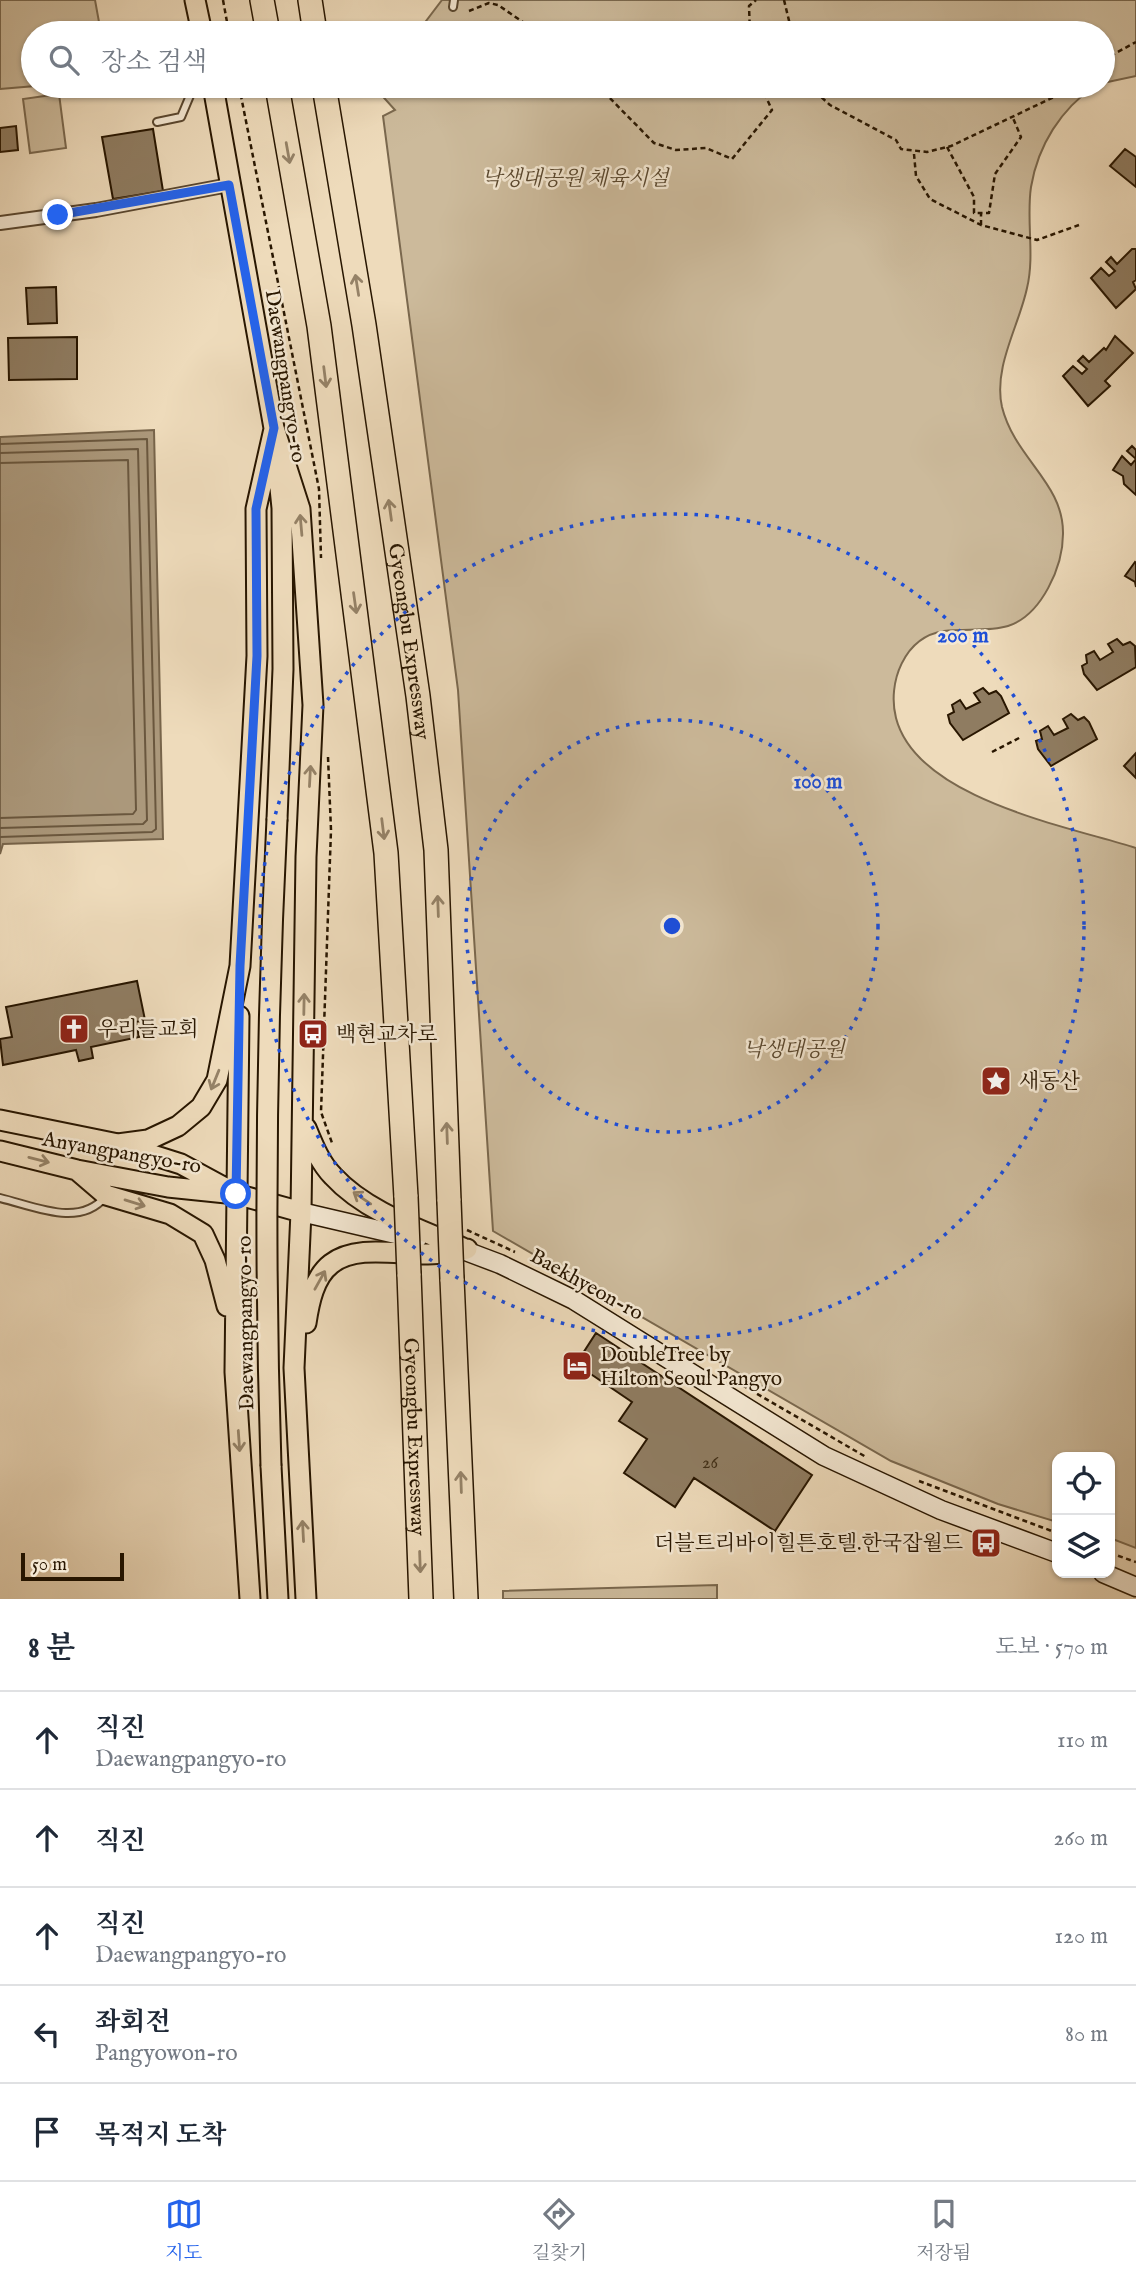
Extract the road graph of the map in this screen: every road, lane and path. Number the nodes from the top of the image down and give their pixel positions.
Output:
1 (195, 0) edge
2 (223, 0) edge
3 (262, 0) edge
4 (310, 0) edge
5 (756, 0) edge
6 (784, 0) edge
7 (469, 11) dead end
8 (199, 21) edge
9 (227, 21) edge
10 (266, 21) edge
11 (313, 21) edge
12 (521, 21) edge
13 (750, 21) edge
14 (789, 21) edge
15 (1136, 42) edge
16 (1115, 53) edge
17 (189, 98) edge
18 (214, 98) edge
19 (241, 98) edge
20 (279, 98) edge
21 (326, 98) edge
22 (610, 98) edge
23 (766, 98) edge
24 (822, 98) edge
25 (1053, 98) edge
26 (1013, 118) junction
27 (157, 122) dead end
28 (947, 147) junction
29 (914, 152) junction
30 (229, 185) junction
31 (981, 213) junction
32 (0, 223) edge
33 (981, 225) junction
34 (1079, 225) dead end
35 (274, 428) junction
36 (322, 571) dead end
37 (1021, 737) dead end
38 (328, 748) dead end
39 (992, 752) dead end
40 (240, 966) junction
41 (0, 1120) edge
42 (303, 1121) junction
43 (118, 1144) junction
44 (334, 1150) dead end
45 (0, 1151) edge
46 (77, 1170) junction
47 (236, 1194) junction
48 (106, 1195) junction
49 (0, 1198) edge
50 (302, 1212) junction
51 (466, 1239) junction
52 (515, 1253) dead end
53 (294, 1368) junction
54 (235, 1372) junction
55 (732, 1379) dead end
56 (877, 1463) dead end
57 (915, 1480) dead end
58 (1052, 1531) edge
59 (1052, 1551) edge
60 (1115, 1555) edge
61 (1136, 1562) edge
62 (1115, 1578) edge
63 (1136, 1587) edge
64 (250, 1599) edge
65 (278, 1599) edge
66 (306, 1599) edge
67 (421, 1599) edge
68 (466, 1599) edge

1 - 8 main road
2 - 9 path
3 - 10 highway
4 - 11 highway
5 - 13 path
6 - 14 path
7 - 12 path
15 - 16 path
17 - 27 lane
18 - 30 main road, Daewangpangyo-ro
19 - 36 path
20 -> 67 highway, Gyeongbu Expressway, bridge
68 -> 21 highway, Gyeongbu Expressway, bridge
22 - 23 path
24 - 29 path
25 - 26 path
26 - 28 path
26 - 31 path
28 - 29 path
28 - 31 path
29 - 33 path
30 - 32 street
30 - 35 main road, Daewangpangyo-ro
31 - 33 path
33 - 34 path
35 - 40 main road
42 -> 35 main road
35 - 65 main road, Daewangpangyo-ro, bridge
37 - 39 path
38 - 44 path
40 -> 43 main road
40 - 47 main road, Daewangpangyo-ro
41 - 43 main road, Anyangpangyo-ro
42 - 50 main road
51 -> 42 main road
43 - 47 main road, Anyangpangyo-ro
45 -> 46 main road, Anyangpangyo-ro
46 - 47 main road, Anyangpangyo-ro
46 - 48 main road
47 - 50 main road, Anyangpangyo-ro
47 - 54 main road, Daewangpangyo-ro
48 - 49 lane
48 -> 54 main road
50 - 51 main road, Baekhyeon-ro
50 - 53 main road
51 - 52 path
53 -> 51 main road
51 - 59 main road, Baekhyeon-ro
66 -> 53 main road
54 -> 64 main road, Daewangpangyo-ro
55 - 56 path
57 - 58 path
60 - 61 path
62 - 63 main road

